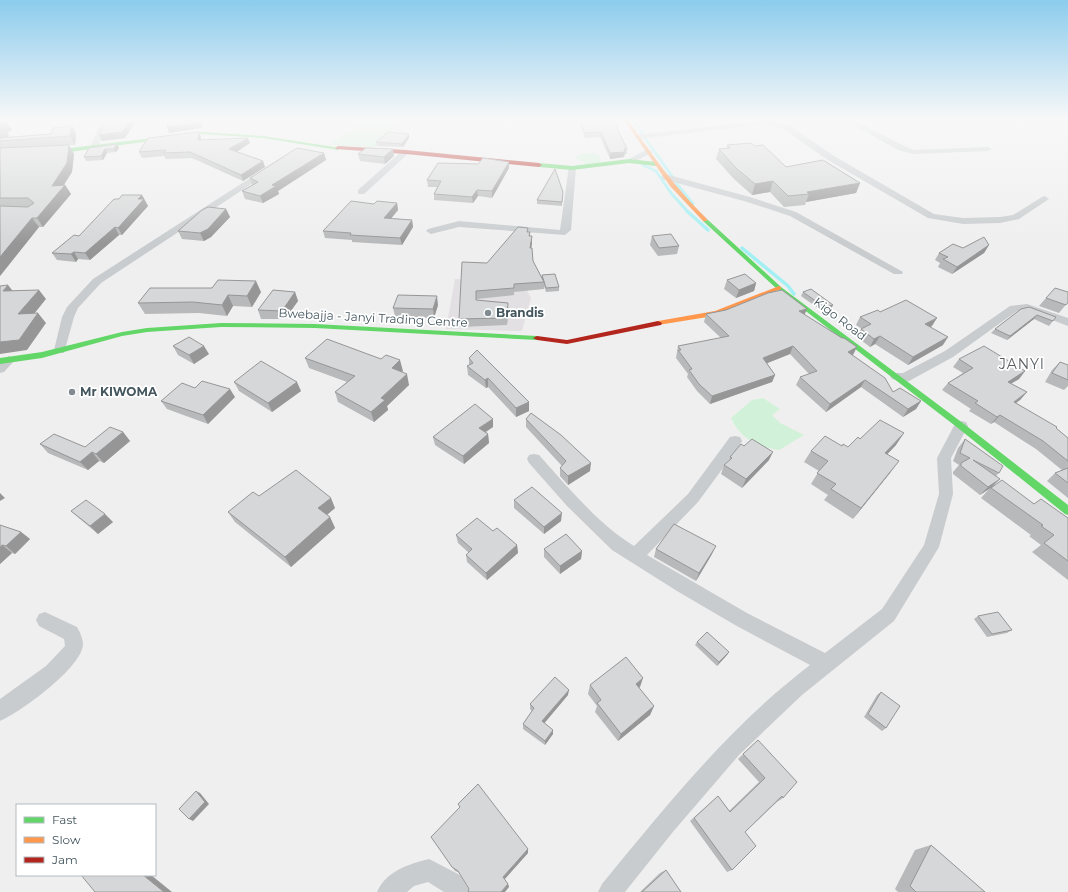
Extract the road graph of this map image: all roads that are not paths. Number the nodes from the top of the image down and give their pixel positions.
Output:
1 (395, 162) edge
2 (506, 162) edge
3 (624, 162) edge
4 (635, 162) edge
5 (837, 162) edge
6 (656, 164) joint
7 (275, 165) edge
8 (572, 168) junction
9 (665, 177) junction
10 (361, 192) dead end
11 (1045, 199) dead end
12 (431, 231) dead end
13 (898, 272) dead end
14 (779, 288) junction
15 (1068, 322) edge
16 (60, 350) junction
17 (3, 363) edge
18 (896, 376) junction
19 (961, 426) junction
20 (735, 441) dead end
21 (534, 459) dead end
22 (1068, 511) edge
23 (635, 556) junction
24 (45, 620) dead end
25 (826, 663) junction
26 (0, 711) edge
27 (388, 892) edge
28 (458, 892) edge
29 (610, 892) edge

1 - 10 street
2 - 8 street
3 - 8 street
4 - 6 street
5 - 11 street
6 - 9 street, Kigo Road
7 - 16 street
8 - 12 street
9 - 13 street
9 - 14 street, Kigo Road
14 - 16 street, Bwebajja - Janyi Trading Centre
14 - 18 street, Kigo Road
15 - 18 street
16 - 17 street, Bwebajja - Janyi Trading Centre
18 - 19 street, Kigo Road
19 - 22 street, Kigo Road
19 - 25 street
20 - 23 street
21 - 23 street
23 - 25 street
24 - 26 street
25 - 29 street
27 - 28 street

